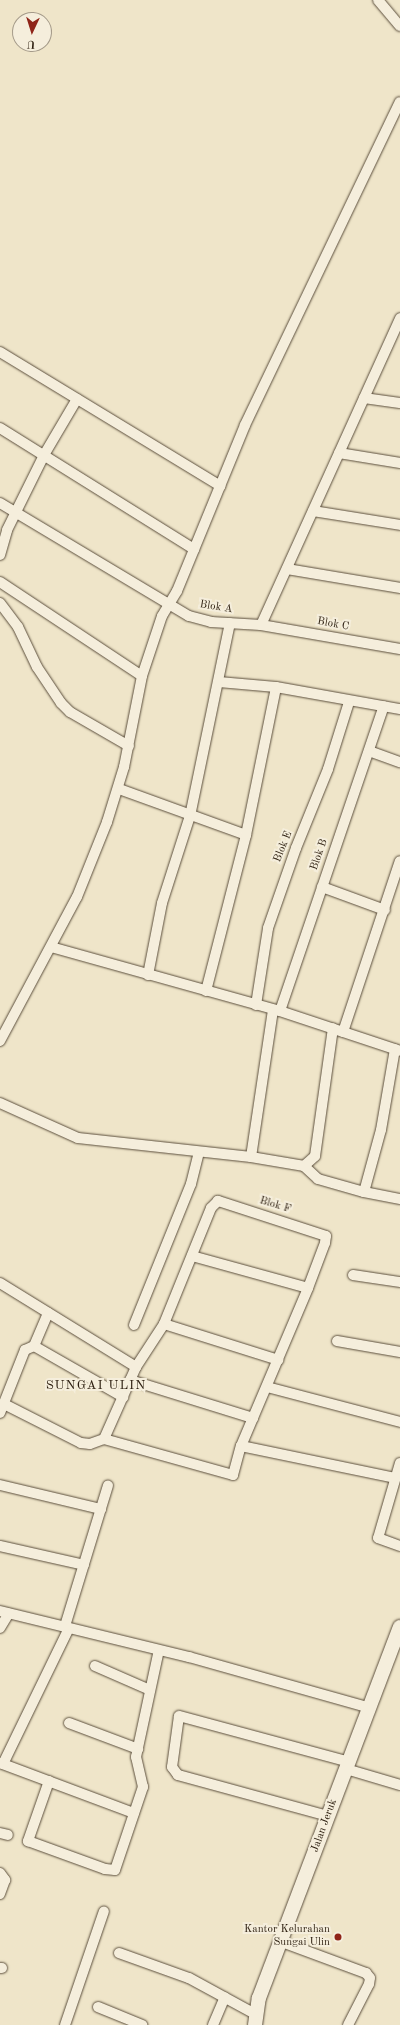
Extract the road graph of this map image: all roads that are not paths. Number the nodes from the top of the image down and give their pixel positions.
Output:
1 (378, 0) edge
2 (400, 26) edge
3 (400, 102) edge
4 (400, 318) edge
5 (395, 340) edge
6 (0, 352) edge
7 (364, 398) junction
8 (77, 399) junction
9 (400, 403) edge
10 (0, 428) edge
11 (339, 453) junction
12 (44, 455) junction
13 (400, 463) edge
14 (220, 486) junction
15 (0, 503) edge
16 (313, 511) junction
17 (16, 514) junction
18 (400, 525) edge
19 (194, 549) junction
20 (0, 555) edge
21 (287, 569) junction
22 (0, 582) edge
23 (400, 588) edge
24 (0, 603) edge
25 (169, 606) junction
26 (230, 623) junction
27 (261, 625) junction
28 (400, 649) edge
29 (142, 676) junction
30 (219, 682) junction
31 (276, 687) junction
32 (350, 702) junction
33 (384, 706) junction
34 (400, 709) edge
35 (128, 746) junction
36 (369, 751) junction
37 (400, 762) edge
38 (119, 789) junction
39 (190, 816) junction
40 (246, 835) junction
41 (400, 861) edge
42 (322, 886) junction
43 (385, 910) junction
44 (51, 947) junction
45 (148, 975) junction
46 (206, 991) junction
47 (256, 1005) junction
48 (277, 1010) junction
49 (338, 1030) junction
50 (0, 1041) edge
51 (398, 1050) edge
52 (0, 1103) edge
53 (199, 1152) junction
54 (251, 1157) junction
55 (304, 1166) junction
56 (364, 1192) junction
57 (400, 1199) edge
58 (192, 1256) junction
59 (353, 1275) dead end
60 (400, 1282) edge
61 (0, 1283) edge
62 (308, 1288) junction
63 (48, 1313) junction
64 (134, 1324) dead end
65 (164, 1324) junction
66 (337, 1341) dead end
67 (34, 1346) junction
68 (400, 1352) edge
69 (278, 1360) junction
70 (136, 1367) junction
71 (130, 1380) junction
72 (267, 1387) junction
73 (123, 1397) junction
74 (2, 1409) edge
75 (253, 1418) junction
76 (400, 1422) edge
77 (104, 1440) junction
78 (241, 1446) junction
79 (400, 1463) edge
80 (395, 1478) junction
81 (0, 1485) edge
82 (108, 1485) dead end
83 (100, 1508) junction
84 (0, 1546) edge
85 (400, 1546) edge
86 (84, 1565) junction
87 (4, 1612) edge
88 (67, 1627) junction
89 (0, 1628) edge
90 (400, 1630) edge
91 (159, 1650) junction
92 (95, 1666) dead end
93 (150, 1690) junction
94 (370, 1708) junction
95 (69, 1723) dead end
96 (138, 1749) junction
97 (2, 1764) edge
98 (348, 1766) junction
99 (49, 1781) junction
100 (400, 1785) edge
101 (134, 1812) junction
102 (328, 1816) junction
103 (0, 1873) edge
104 (0, 1894) edge
105 (104, 1911) dead end
106 (282, 1942) junction
107 (119, 1953) dead end
108 (225, 1997) junction
109 (98, 2007) dead end
110 (255, 2019) edge
111 (65, 2025) edge
112 (142, 2025) edge
113 (213, 2025) edge
114 (348, 2025) edge

1 - 2 street
3 - 14 street
4 - 5 street
5 - 7 street
6 - 8 street
7 - 9 street
7 - 11 street
8 - 12 street
8 - 14 street
10 - 12 street
11 - 13 street
11 - 16 street
12 - 17 street
12 - 19 street
14 - 19 street
15 - 17 street, Blok A
16 - 18 street
16 - 21 street
17 - 20 street
17 - 25 street, Blok A
19 - 25 street
21 - 23 street
21 - 27 street
22 - 29 street
24 - 35 street
25 - 26 street, Blok A
25 - 29 street
26 - 27 street, Blok A
26 - 30 street
27 - 28 street, Blok C
29 - 35 street
30 - 31 street
30 - 39 street
31 - 32 street
31 - 40 street
32 - 33 street
32 - 47 street, Blok E
33 - 34 street
33 - 36 street, Blok B
35 - 38 street
36 - 37 street
36 - 42 street, Blok B
38 - 39 street
38 - 44 street
39 - 40 street
39 - 45 street
40 - 46 street
41 - 43 street
42 - 43 street
42 - 48 street, Blok B
43 - 49 street
44 - 45 street
44 - 50 street
45 - 46 street
46 - 47 street
47 - 48 street
48 - 49 street
48 - 54 street, Blok B
49 - 51 street
49 - 55 street
51 - 56 street
52 - 53 street
53 - 54 street
53 - 64 street
54 - 55 street
55 - 56 street
56 - 57 street
58 - 62 street
58 - 62 street, Blok F
58 - 65 street
59 - 60 street
61 - 63 street
62 - 69 street
63 - 67 street
63 - 70 street
65 - 69 street
65 - 70 street
66 - 68 street
67 - 73 street
67 - 74 street
69 - 72 street
70 - 71 street
71 - 73 street
71 - 75 street
72 - 75 street
72 - 76 street
73 - 77 street
74 - 77 street
75 - 78 street
77 - 78 street
78 - 80 street
79 - 80 street
80 - 85 street
81 - 83 street
82 - 83 street
83 - 86 street
84 - 86 street
86 - 88 street
87 - 88 street
87 - 89 street
88 - 91 street
88 - 97 street
90 - 94 street, Jalan Jeruk
91 - 93 street
91 - 94 street
92 - 93 street
93 - 96 street
94 - 98 street, Jalan Jeruk
95 - 96 street
96 - 101 street
97 - 99 street
98 - 100 street
98 - 102 street, Jalan Jeruk
98 - 102 street
99 - 101 street
99 - 101 street
102 - 106 street, Jalan Jeruk
103 - 104 street
105 - 111 street
106 - 110 street, Jalan Jeruk
106 - 114 street
107 - 108 street
108 - 110 street
108 - 113 street
109 - 112 street

